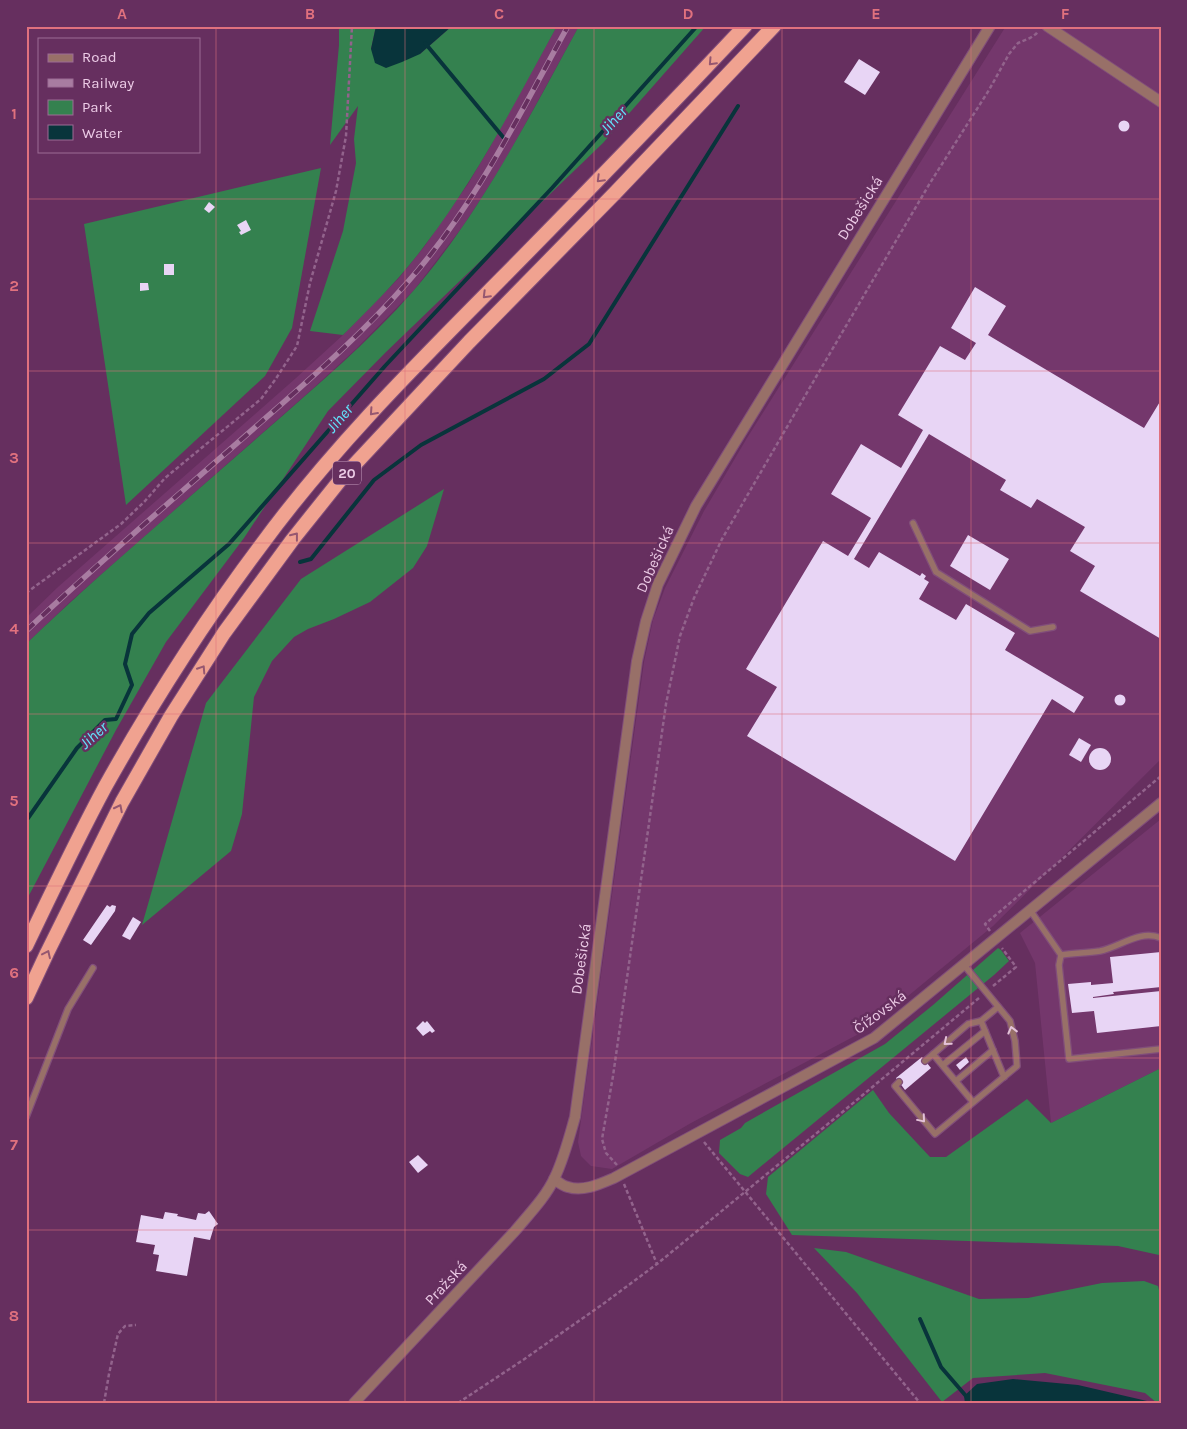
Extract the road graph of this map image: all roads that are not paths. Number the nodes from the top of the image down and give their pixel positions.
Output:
1 (745, 26) edge
2 (774, 26) edge
3 (990, 26) edge
4 (1047, 26) edge
5 (1161, 102) edge
6 (912, 523) dead end
7 (1052, 627) dead end
8 (1161, 802) edge
9 (1030, 910) junction
10 (1161, 938) edge
11 (26, 946) edge
12 (1061, 955) junction
13 (964, 965) junction
14 (93, 968) dead end
15 (26, 998) edge
16 (998, 1007) junction
17 (981, 1021) junction
18 (985, 1031) junction
19 (1161, 1049) edge
20 (993, 1050) junction
21 (933, 1054) junction
22 (925, 1061) dead end
23 (943, 1066) junction
24 (1004, 1077) junction
25 (956, 1081) junction
26 (900, 1082) dead end
27 (973, 1102) junction
28 (26, 1117) edge
29 (554, 1179) junction
30 (354, 1403) edge

1 -> 11 highway, 20
15 -> 2 highway, 20
3 - 29 street, Dobešická
4 - 5 street
6 - 7 lane
8 - 9 street, Čížovská
9 - 12 lane
9 - 13 street, Čížovská
10 - 12 lane
12 - 19 lane
13 - 16 lane
13 - 29 street, Čížovská
14 - 28 lane
16 - 17 lane
24 -> 16 lane
17 - 18 lane
17 -> 21 lane
18 - 20 lane
18 - 23 lane
20 - 24 lane
20 - 25 lane
21 - 22 lane
21 - 23 lane
23 - 25 lane
24 - 27 lane
25 - 27 lane
26 -> 27 lane
29 - 30 street, Pražská

